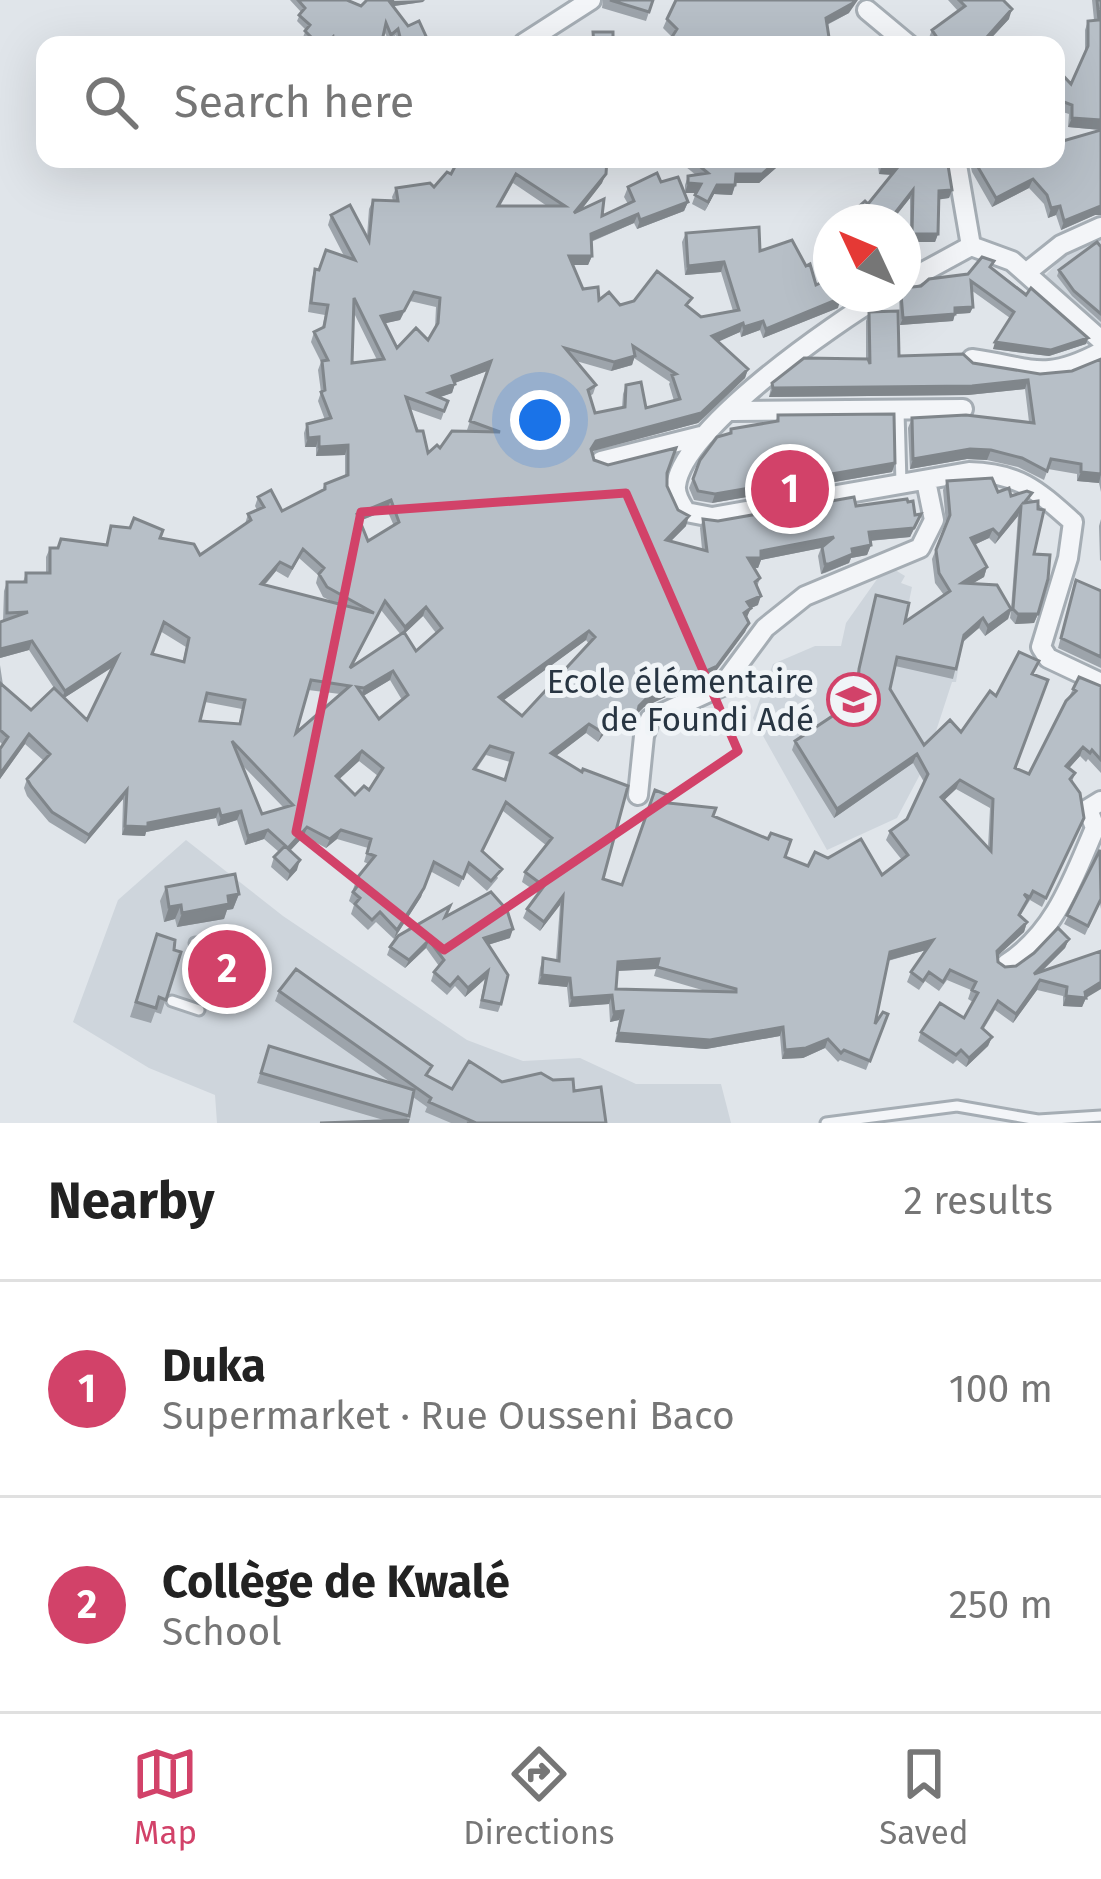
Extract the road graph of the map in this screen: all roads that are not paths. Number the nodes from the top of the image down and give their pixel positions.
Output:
1 (591, 0) edge
2 (867, 5) edge
3 (535, 36) edge
4 (900, 36) edge
5 (957, 168) edge
6 (1101, 227) edge
7 (970, 246) junction
8 (1027, 272) junction
9 (921, 273) edge
10 (856, 312) edge
11 (1101, 340) edge
12 (1101, 352) edge
13 (972, 359) edge
14 (963, 409) dead end
15 (732, 411) junction
16 (899, 411) junction
17 (705, 435) junction
18 (601, 461) edge
19 (926, 481) junction
20 (901, 485) junction
21 (1101, 683) edge
22 (638, 795) dead end
23 (1101, 801) edge
24 (195, 944) dead end
25 (221, 946) dead end
26 (1006, 964) edge
27 (172, 1001) edge
28 (199, 1010) dead end
29 (1101, 1117) edge
30 (826, 1123) edge

1 - 3 street
2 - 4 street
5 - 7 street
6 - 8 street
7 - 8 street
7 - 9 street
8 - 11 street
10 - 15 street
12 - 13 street
14 - 16 street
15 - 16 street
15 - 17 street
16 - 20 lane
17 - 18 street
17 - 20 street
19 - 20 street
19 - 21 street
19 - 22 street
23 - 26 street
24 - 25 lane
27 - 28 lane
29 - 30 lane

